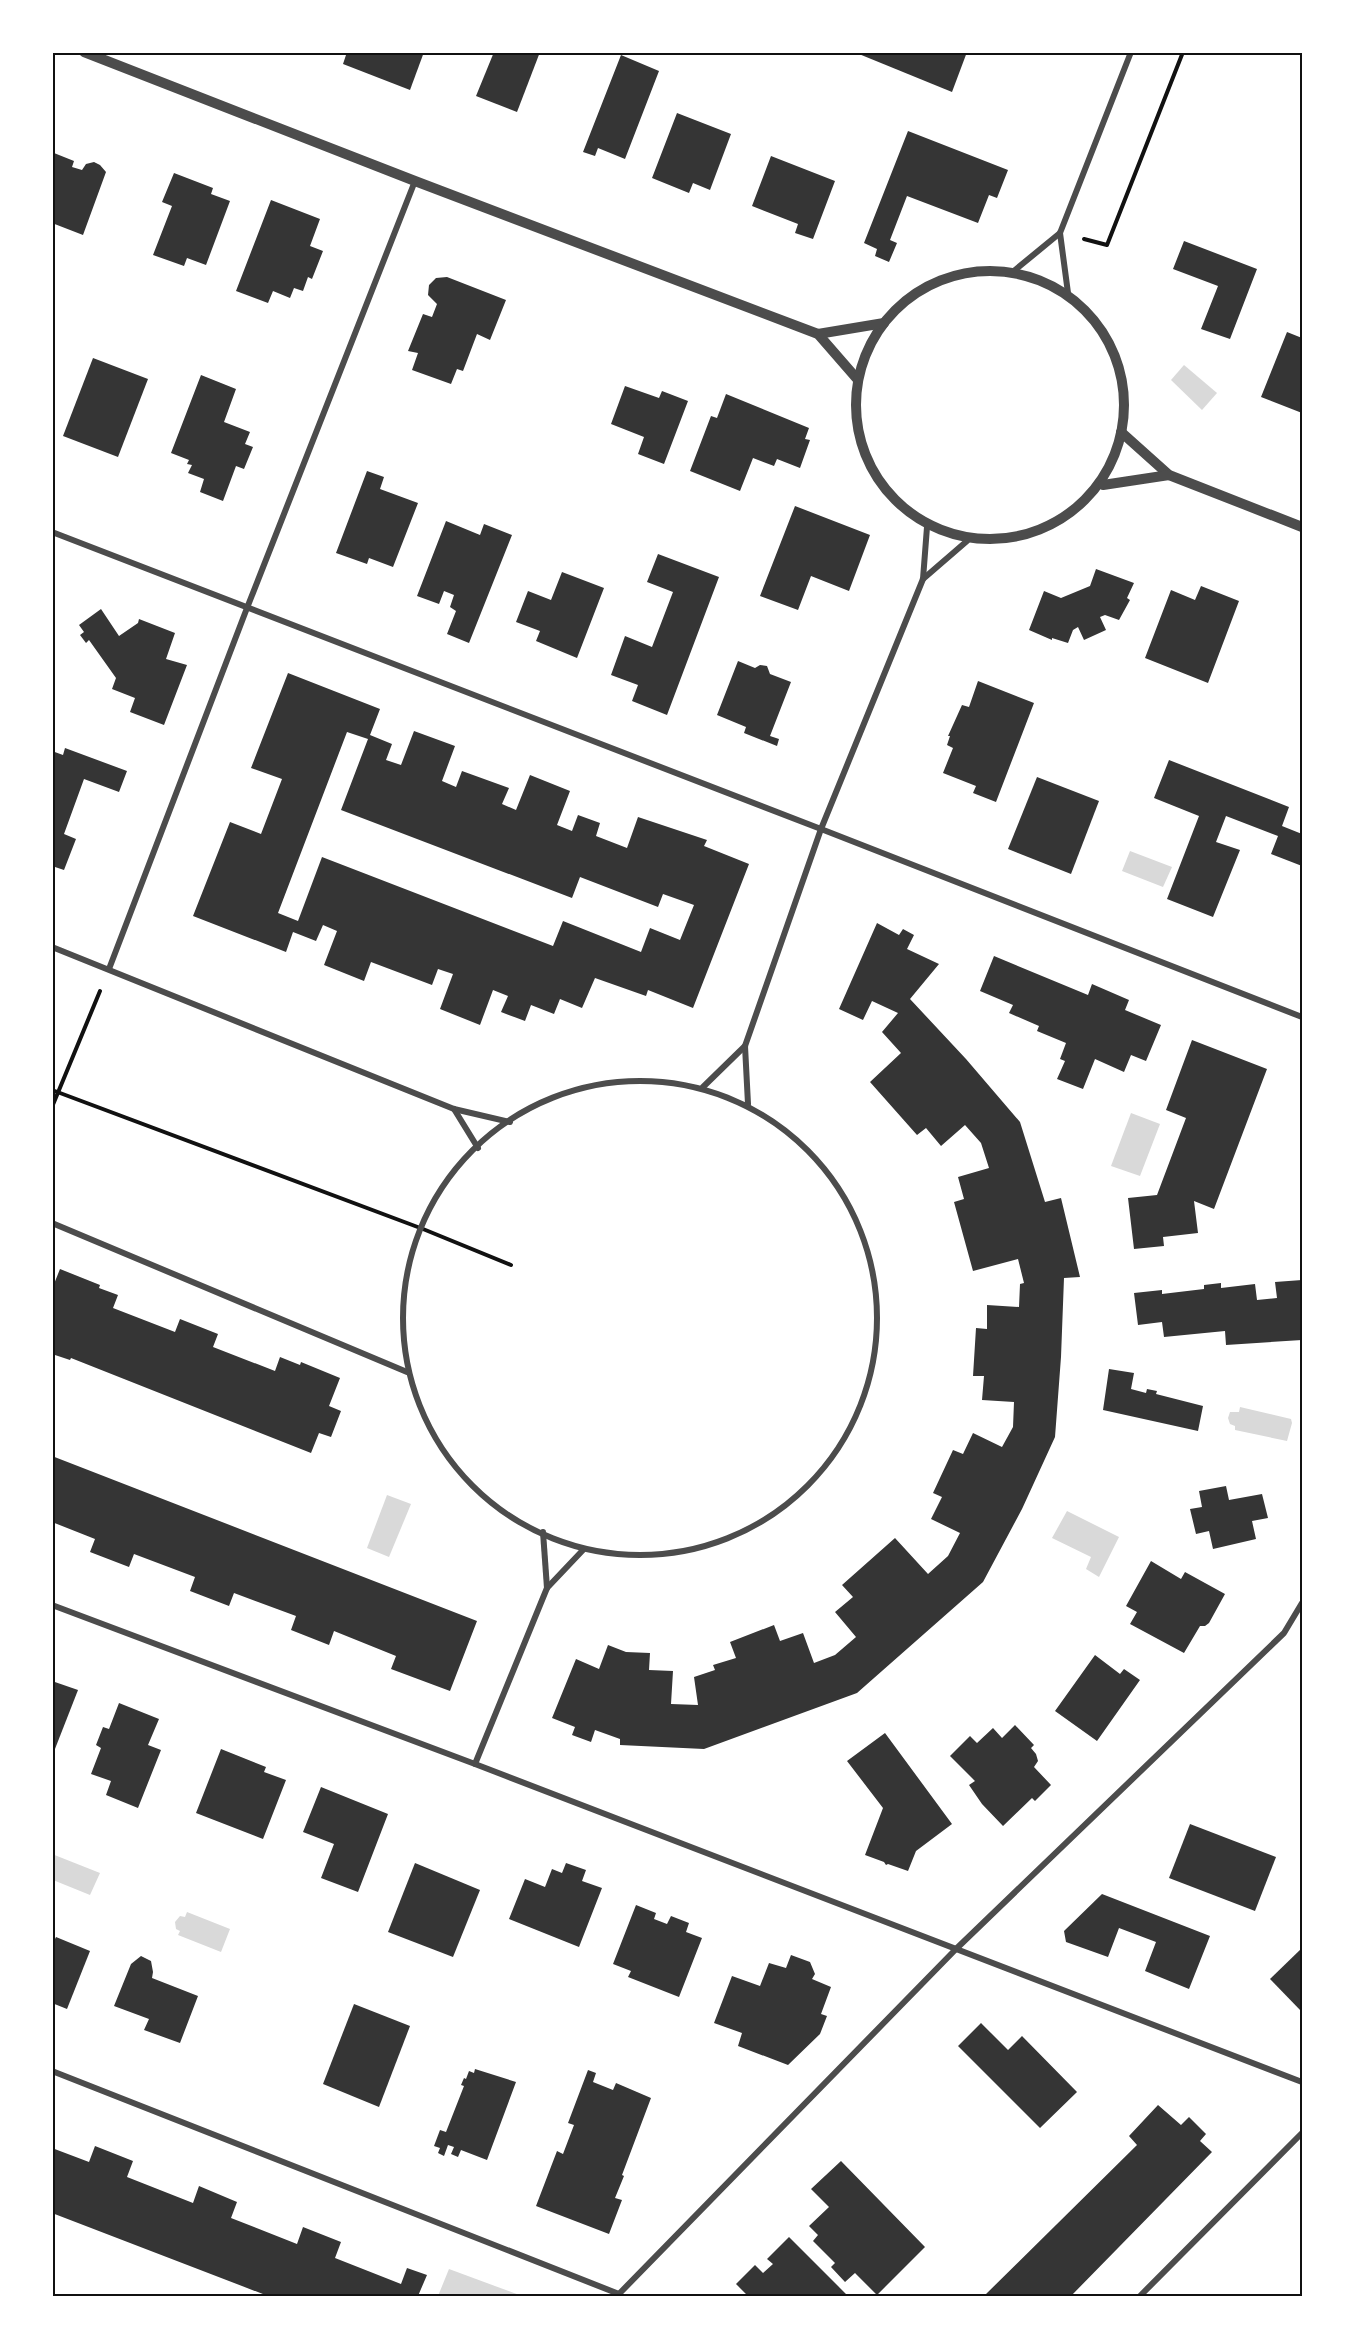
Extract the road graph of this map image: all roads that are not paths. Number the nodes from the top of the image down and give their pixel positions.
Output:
1 (84, 52) edge
2 (1131, 52) edge
3 (415, 181) junction
4 (1060, 232) junction
5 (1015, 270) junction
6 (1068, 293) junction
7 (884, 323) junction
8 (818, 334) junction
9 (858, 380) junction
10 (1121, 432) junction
11 (1169, 475) junction
12 (1103, 485) junction
13 (927, 526) junction
14 (1302, 527) edge
15 (52, 532) edge
16 (967, 541) junction
17 (923, 579) junction
18 (248, 608) junction
19 (821, 829) junction
20 (52, 947) edge
21 (109, 969) junction
22 (1302, 1017) edge
23 (744, 1046) junction
24 (703, 1087) junction
25 (748, 1104) junction
26 (454, 1109) junction
27 (510, 1122) junction
28 (478, 1148) junction
29 (52, 1223) edge
30 (406, 1372) junction
31 (543, 1532) junction
32 (583, 1550) junction
33 (547, 1588) junction
34 (1302, 1603) edge
35 (52, 1605) edge
36 (475, 1764) junction
37 (956, 1949) junction
38 (52, 2071) edge
39 (1302, 2082) edge
40 (1302, 2133) edge
41 (618, 2295) edge
42 (1140, 2296) edge

1 - 3 street
2 - 4 street
3 - 8 street
3 - 18 street
4 - 5 street
4 - 6 street
5 - 6 street
5 - 7 street
6 - 10 street
7 - 8 street
7 - 9 street
8 - 9 street
9 - 13 street
10 - 11 street
10 - 12 street
11 - 12 street
11 - 14 street
12 - 16 street
13 - 16 street
13 - 17 street
15 - 18 street
16 - 17 street
17 - 19 street
18 - 19 street
18 - 21 street
19 - 22 street
19 - 23 street
20 - 21 street
21 - 26 street
23 - 24 street
23 - 25 street
24 - 25 street
24 - 27 street
25 - 32 street
26 - 27 street
26 - 28 street
27 - 28 street
28 - 30 street
29 - 30 street
30 - 31 street
31 - 32 street
31 - 33 street
32 - 33 street
33 - 36 street
34 - 37 street
35 - 36 street
36 - 37 street
37 - 39 street
37 - 41 street
38 - 41 street
40 - 42 street

